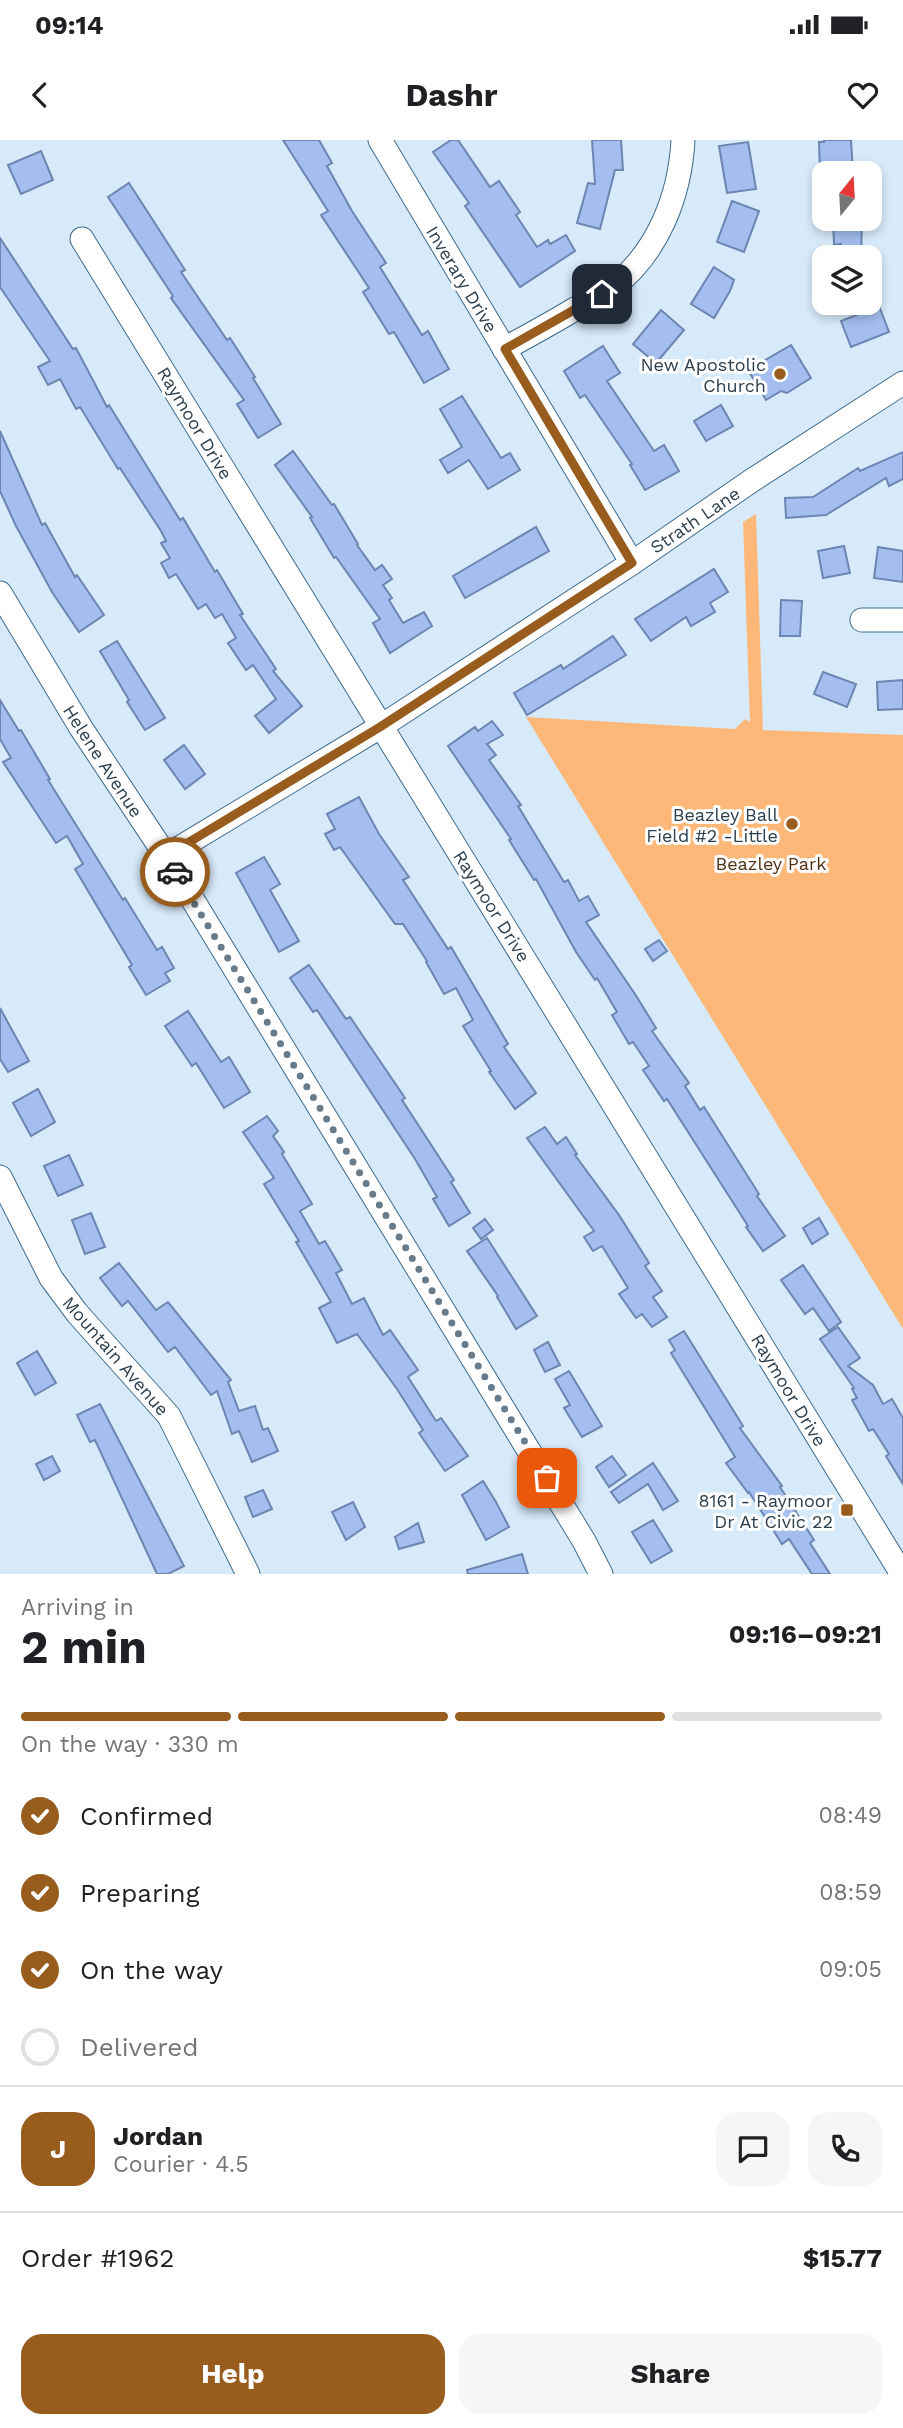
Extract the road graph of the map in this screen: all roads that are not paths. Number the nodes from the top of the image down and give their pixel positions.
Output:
1 (380, 140) edge
2 (683, 140) edge
3 (82, 239) dead end
4 (505, 349) junction
5 (903, 383) edge
6 (632, 563) junction
7 (0, 593) edge
8 (862, 620) dead end
9 (903, 620) edge
10 (380, 727) junction
11 (166, 856) junction
12 (0, 1177) edge
13 (248, 1574) edge
14 (601, 1574) edge
15 (902, 1574) edge

1 - 4 street, Inverary Drive
2 - 4 street
3 - 10 street, Raymoor Drive
4 - 6 street, Inverary Drive
5 - 6 street, Strath Lane
6 - 10 street, Strath Lane
7 - 11 street, Helene Avenue
8 - 9 street
10 - 11 street, Strath Lane
10 - 15 street, Raymoor Drive
11 - 14 street, Helene Avenue
12 - 13 street, Mountain Avenue

